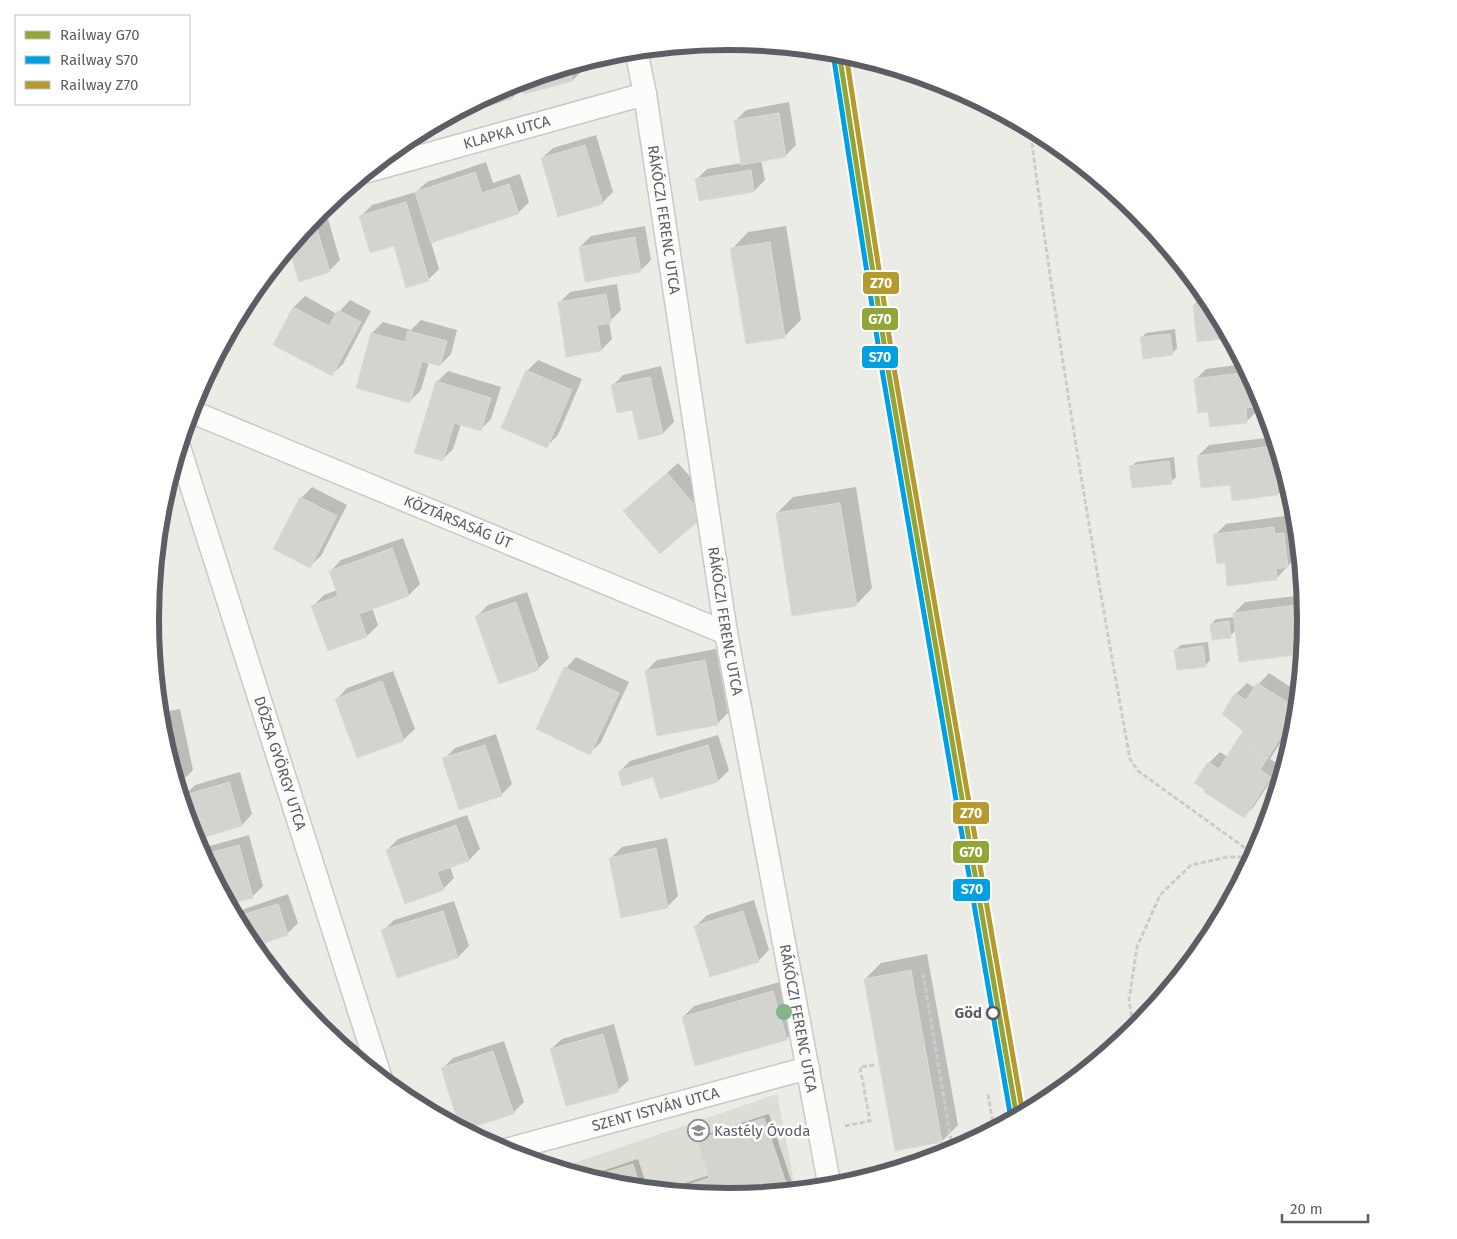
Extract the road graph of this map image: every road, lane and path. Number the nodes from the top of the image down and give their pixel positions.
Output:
1 (638, 58) edge
2 (645, 94) junction
3 (1031, 137) edge
4 (384, 167) edge
5 (197, 414) edge
6 (182, 458) edge
7 (726, 633) junction
8 (1248, 851) edge
9 (1246, 856) edge
10 (922, 972) dead end
11 (1132, 1021) edge
12 (874, 1065) dead end
13 (377, 1067) edge
14 (808, 1068) junction
15 (988, 1094) dead end
16 (993, 1123) edge
17 (820, 1130) junction
18 (952, 1143) edge
19 (515, 1147) edge
20 (829, 1180) edge

1 - 2 street, RÁKÓCZI FERENC UTCA
2 - 4 street, KLAPKA UTCA
2 - 7 street, RÁKÓCZI FERENC UTCA
3 - 8 path
5 - 7 street, KÖZTÁRSASÁG ÚT
6 - 13 street, DÓZSA GYÖRGY UTCA
7 - 14 street, RÁKÓCZI FERENC UTCA
9 - 11 path
10 - 18 path
12 - 17 path
14 - 17 street, RÁKÓCZI FERENC UTCA
14 - 19 street, SZENT ISTVÁN UTCA
15 - 16 path
17 - 20 street, RÁKÓCZI FERENC UTCA

